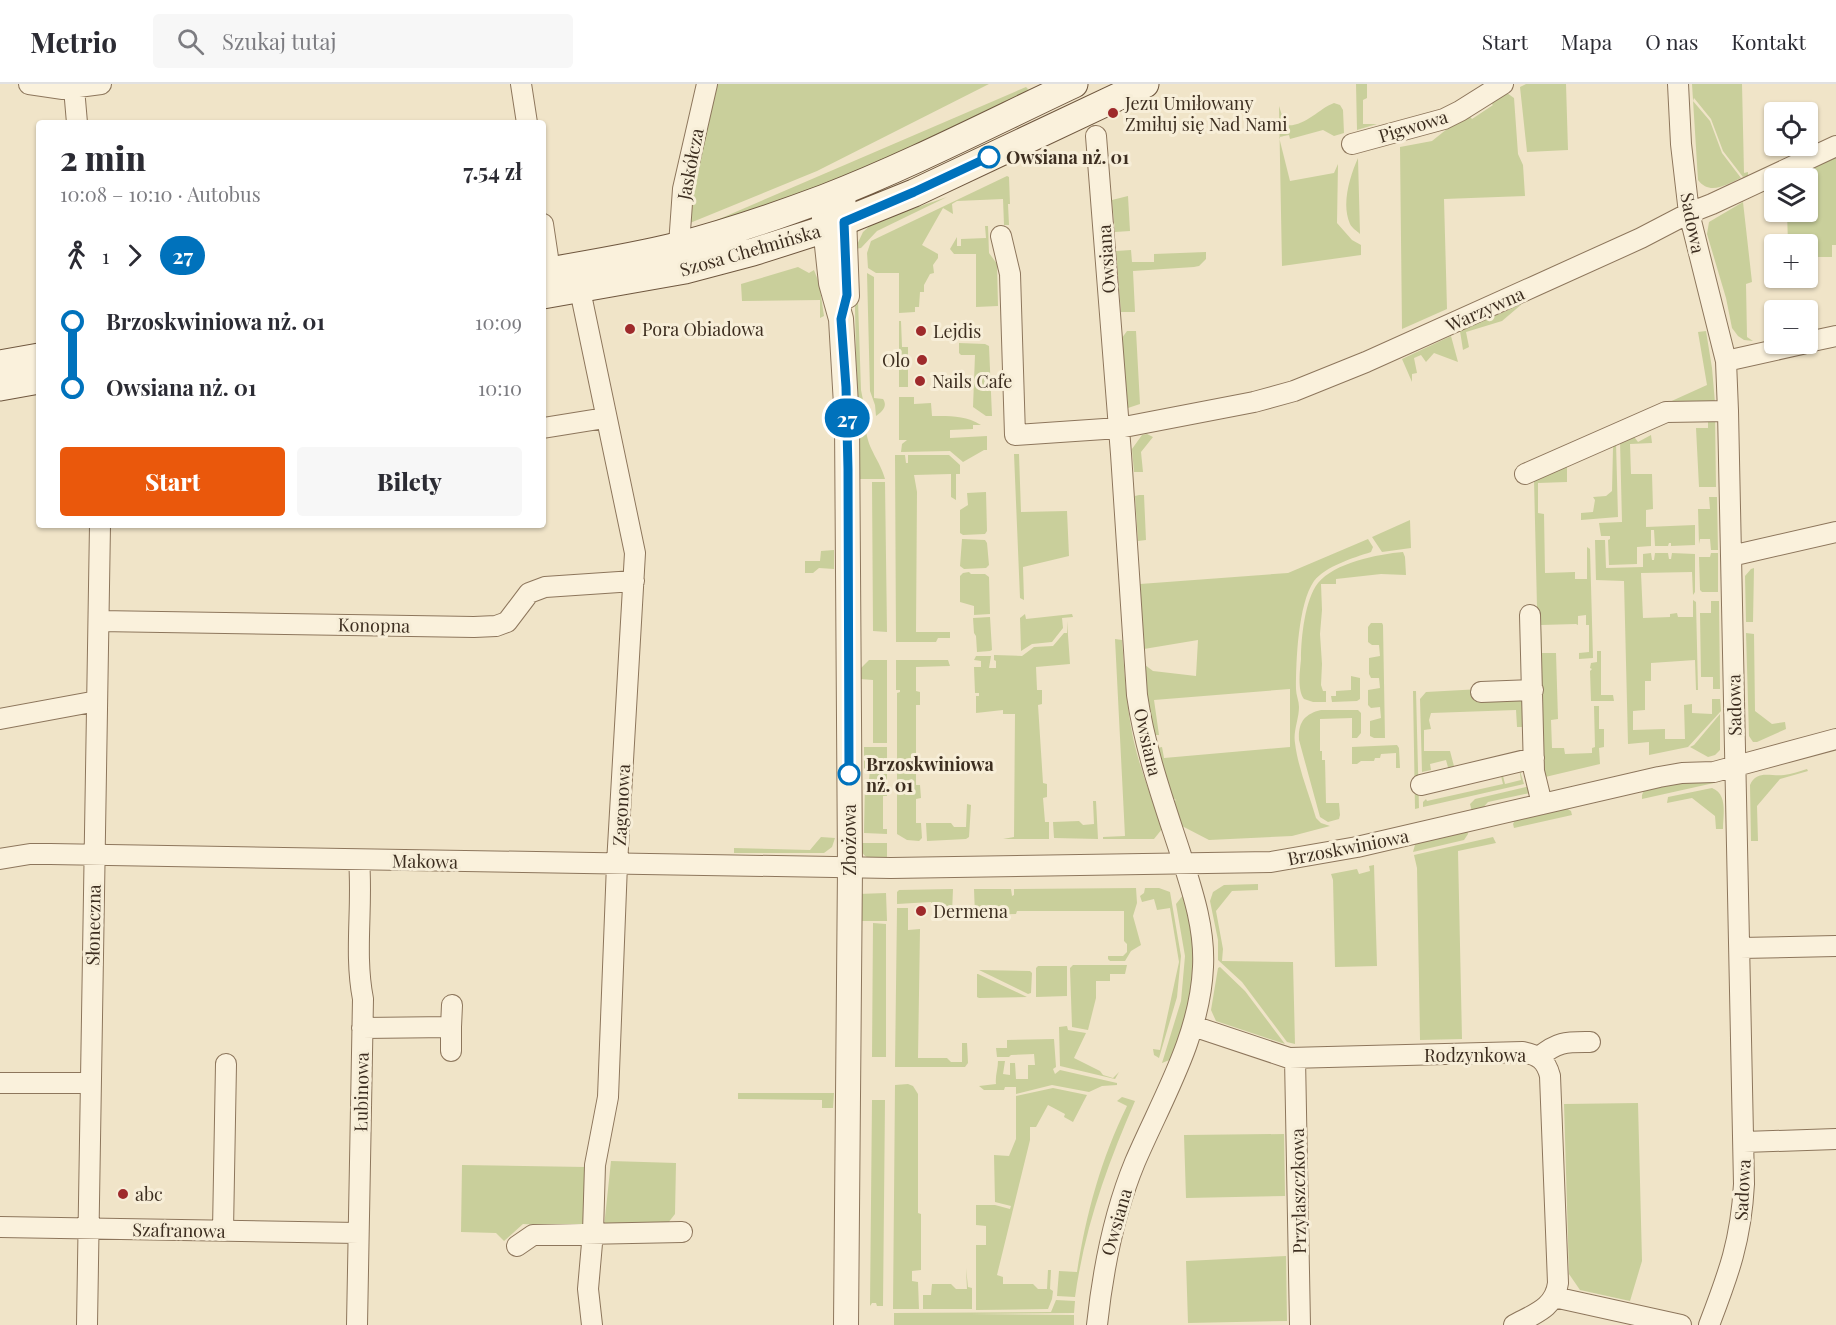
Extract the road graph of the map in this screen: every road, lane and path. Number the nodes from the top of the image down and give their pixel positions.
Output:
1 (29, 84) edge
2 (101, 84) edge
3 (521, 84) edge
4 (707, 84) edge
5 (1074, 84) edge
6 (1145, 84) edge
7 (1503, 84) edge
8 (1678, 84) edge
9 (74, 88) junction
10 (1107, 102) junction
11 (77, 120) edge
12 (527, 120) edge
13 (1064, 122) junction
14 (1096, 136) junction
15 (1352, 144) dead end
16 (1836, 146) edge
17 (832, 195) junction
18 (1689, 213) junction
19 (835, 225) junction
20 (1001, 236) dead end
21 (779, 244) junction
22 (679, 245) junction
23 (546, 280) edge
24 (546, 280) edge
25 (831, 283) junction
26 (580, 290) junction
27 (841, 319) junction
28 (1836, 336) edge
29 (1818, 340) edge
30 (1764, 352) edge
31 (36, 358) edge
32 (1726, 361) junction
33 (0, 364) edge
34 (36, 381) edge
35 (0, 387) edge
36 (1728, 411) junction
37 (605, 418) junction
38 (546, 428) edge
39 (1119, 428) junction
40 (1525, 474) dead end
41 (100, 528) edge
42 (1836, 532) edge
43 (1731, 556) junction
44 (633, 581) junction
45 (1530, 615) dead end
46 (99, 621) junction
47 (1533, 690) junction
48 (1481, 692) dead end
49 (97, 701) junction
50 (0, 719) edge
51 (1836, 739) edge
52 (1534, 758) junction
53 (1736, 767) junction
54 (1421, 785) dead end
55 (1542, 804) junction
56 (94, 855) junction
57 (0, 859) edge
58 (359, 860) junction
59 (617, 864) junction
60 (1184, 864) junction
61 (850, 867) junction
62 (1836, 946) edge
63 (1740, 948) junction
64 (452, 1005) dead end
65 (1193, 1026) junction
66 (451, 1027) junction
67 (362, 1028) junction
68 (1590, 1042) dead end
69 (451, 1051) dead end
70 (1539, 1057) junction
71 (1295, 1058) junction
72 (226, 1064) dead end
73 (0, 1083) edge
74 (90, 1083) junction
75 (1836, 1139) edge
76 (1744, 1142) junction
77 (0, 1227) edge
78 (89, 1229) junction
79 (223, 1230) junction
80 (593, 1232) junction
81 (682, 1232) dead end
82 (358, 1233) junction
83 (517, 1246) dead end
84 (1554, 1297) junction
85 (87, 1325) edge
86 (357, 1325) edge
87 (592, 1325) edge
88 (846, 1325) edge
89 (1097, 1325) edge
90 (1300, 1325) edge
91 (1514, 1325) edge
92 (1681, 1325) edge
93 (1709, 1325) edge

1 - 9 street
2 - 9 street
3 - 12 street
4 - 22 street, Jaskółcza
5 - 17 main road, Szosa Chełmińska
6 - 10 main road, Szosa Chełmińska
7 - 15 street, Pigwowa
8 - 18 street, Sadowa
9 - 11 street
10 - 13 main road, Szosa Chełmińska
10 - 14 street, Owsiana
13 - 14 street
13 - 19 main road, Szosa Chełmińska
14 - 39 street, Owsiana
16 - 18 street, Warzywna
17 - 19 street, Zbożowa
17 - 22 main road, Szosa Chełmińska
18 - 32 street, Sadowa
18 - 39 street, Warzywna
19 - 21 main road, Szosa Chełmińska
19 - 25 street, Zbożowa
19 - 27 street, Zbożowa
20 - 39 street, Warzywna
21 - 25 street, Zbożowa
21 - 26 main road, Szosa Chełmińska
22 - 23 main road, Szosa Chełmińska
24 - 26 main road, Szosa Chełmińska
25 - 27 street, Zbożowa
26 - 37 street, Zagonowa
27 - 61 street, Zbożowa
28 - 29 street
30 - 32 street
31 - 33 main road
32 - 36 street, Sadowa
34 - 35 main road
36 - 40 street
36 - 43 street, Sadowa
37 - 38 street
37 - 44 street, Zagonowa
39 - 60 street, Owsiana
41 - 46 street, Słoneczna
42 - 43 street
43 - 53 street, Sadowa
44 - 46 street, Konopna
44 - 59 street, Zagonowa
45 - 47 street
46 - 49 street, Słoneczna
47 - 48 street
47 - 52 street
49 - 50 street
49 - 56 street, Słoneczna
51 - 53 street, Brzoskwiniowa
52 - 54 street
52 - 55 street
53 - 55 street, Brzoskwiniowa
53 - 63 street, Sadowa
55 - 60 street, Brzoskwiniowa
56 - 57 street, Makowa
56 - 58 street, Makowa
56 - 74 street, Słoneczna
58 - 59 street, Makowa
58 - 67 street, Łubinowa
59 - 61 street, Makowa
59 - 80 street, Zagonowa
60 - 61 street, Brzoskwiniowa
60 - 65 street, Owsiana
61 - 88 street, Zbożowa
62 - 63 street
63 - 76 street, Sadowa
64 - 66 street
65 - 71 street, Rodzynkowa
65 - 89 street, Owsiana
66 - 67 street
66 - 69 street
67 - 82 street, Łubinowa
68 - 70 street
70 - 71 street, Rodzynkowa
70 - 84 street, Rodzynkowa
71 - 90 street, Przylaszczkowa
72 - 79 street
73 - 74 street
74 - 78 street, Słoneczna
75 - 76 street
76 - 93 street, Sadowa
77 - 78 street, Szafranowa
78 - 79 street, Szafranowa
78 - 85 street, Słoneczna
79 - 82 street, Szafranowa
80 - 81 street
80 - 83 street
80 - 87 street, Zagonowa
82 - 86 street, Łubinowa
84 - 91 street
84 - 92 street

